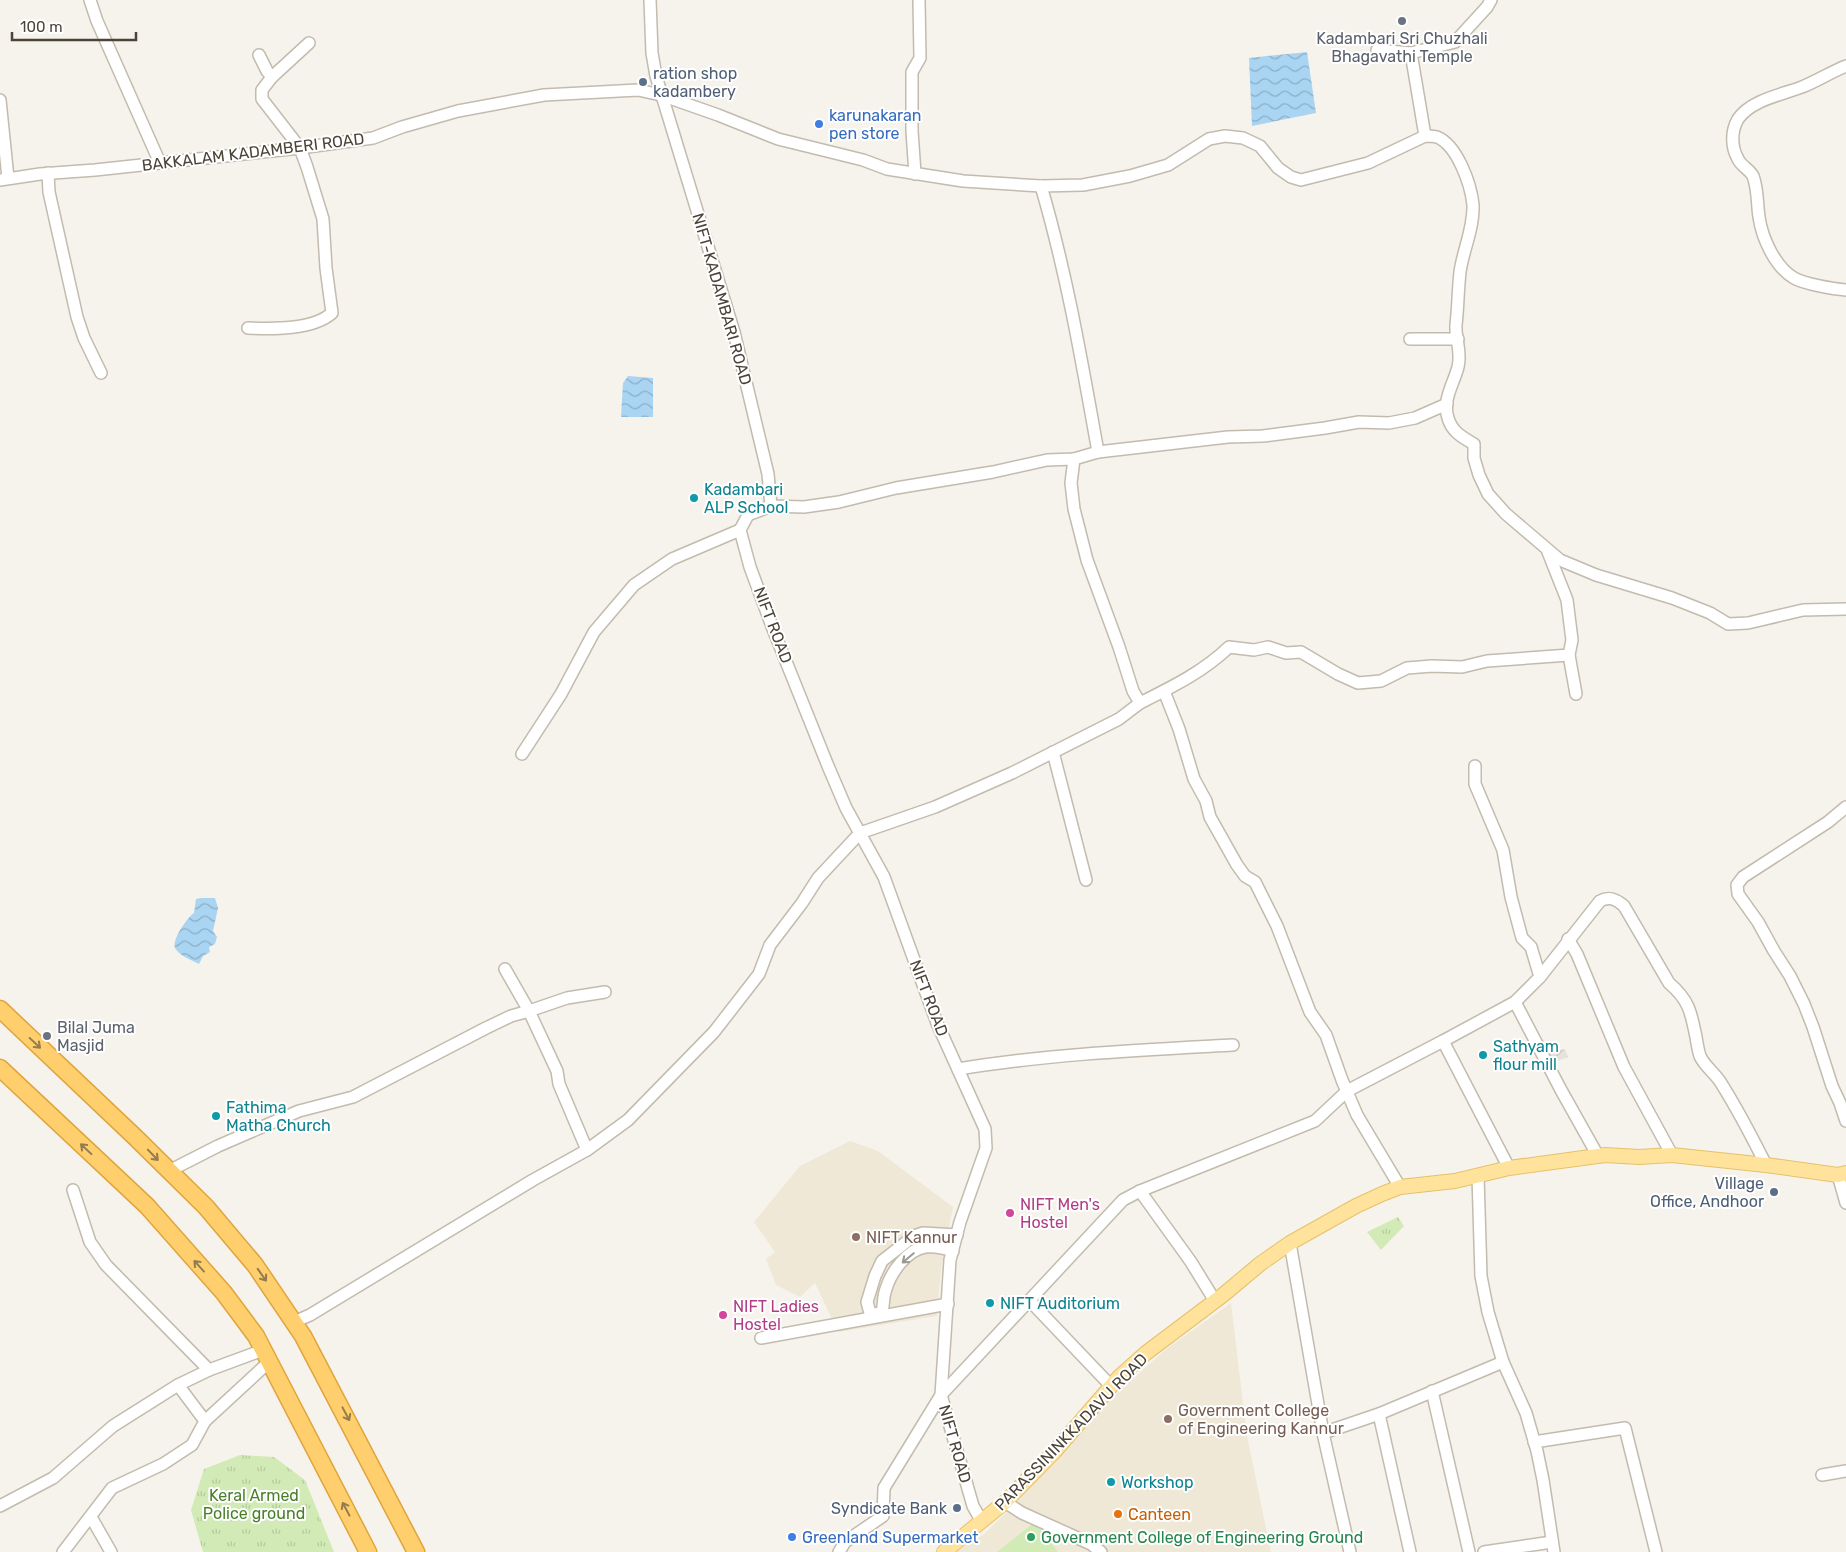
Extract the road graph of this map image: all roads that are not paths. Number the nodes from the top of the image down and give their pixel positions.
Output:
1 (90, 0) edge
2 (650, 0) edge
3 (919, 0) edge
4 (1491, 0) edge
5 (309, 43) dead end
6 (1377, 50) dead end
7 (1411, 53) junction
8 (259, 55) dead end
9 (1846, 66) edge
10 (272, 77) junction
11 (661, 96) junction
12 (0, 100) edge
13 (1426, 136) junction
14 (300, 148) junction
15 (160, 163) junction
16 (48, 173) junction
17 (915, 174) junction
18 (4, 179) edge
19 (1041, 186) junction
20 (1846, 290) edge
21 (248, 328) dead end
22 (1410, 339) dead end
23 (1458, 340) junction
24 (101, 372) dead end
25 (1447, 404) junction
26 (1098, 452) junction
27 (1074, 460) junction
28 (771, 506) junction
29 (740, 530) junction
30 (1546, 547) junction
31 (1846, 609) edge
32 (1569, 655) junction
33 (1164, 691) junction
34 (1576, 694) dead end
35 (1140, 703) junction
36 (1053, 752) junction
37 (522, 754) dead end
38 (1475, 766) dead end
39 (1846, 807) edge
40 (860, 834) junction
41 (1086, 880) dead end
42 (1568, 939) junction
43 (505, 969) dead end
44 (1540, 976) junction
45 (605, 992) dead end
46 (1515, 1002) junction
47 (0, 1009) edge
48 (529, 1011) junction
49 (1442, 1041) junction
50 (1233, 1045) dead end
51 (0, 1068) edge
52 (958, 1069) junction
53 (1347, 1091) junction
54 (1846, 1121) edge
55 (586, 1150) junction
56 (1672, 1155) junction
57 (1598, 1156) junction
58 (1766, 1165) junction
59 (1509, 1168) junction
60 (169, 1171) junction
61 (1842, 1174) edge
62 (1478, 1176) junction
63 (1400, 1187) junction
64 (73, 1190) dead end
65 (1140, 1191) junction
66 (1846, 1202) edge
67 (957, 1236) junction
68 (1290, 1244) junction
69 (953, 1251) junction
70 (1030, 1301) junction
71 (1215, 1301) junction
72 (948, 1304) junction
73 (294, 1322) junction
74 (761, 1338) dead end
75 (266, 1356) junction
76 (1503, 1362) junction
77 (209, 1370) junction
78 (178, 1385) junction
79 (1111, 1386) junction
80 (1432, 1391) junction
81 (941, 1396) junction
82 (1379, 1414) junction
83 (205, 1421) junction
84 (1323, 1433) junction
85 (1534, 1442) junction
86 (1846, 1471) edge
87 (1822, 1474) dead end
88 (1005, 1502) junction
89 (0, 1506) edge
90 (91, 1517) junction
91 (982, 1522) junction
92 (1553, 1547) edge
93 (64, 1552) edge
94 (111, 1552) edge
95 (368, 1552) edge
96 (416, 1552) edge
97 (839, 1552) edge
98 (944, 1552) edge
99 (1102, 1552) edge
100 (1350, 1552) edge
101 (1410, 1552) edge
102 (1469, 1552) edge
103 (1484, 1552) edge
104 (1656, 1552) edge

1 - 15 street
2 - 11 street, NIFT-KADAMBARI ROAD
3 - 17 street
4 - 7 street
5 - 10 street
6 - 7 street
7 - 13 street
8 - 10 street
9 - 20 street
10 - 14 street
11 - 14 street, BAKKALAM KADAMBERI ROAD
11 - 17 street, BAKKALAM KADAMBERI ROAD
11 - 28 street, NIFT-KADAMBARI ROAD
12 - 18 street
13 - 19 street, BAKKALAM KADAMBERI ROAD
13 - 23 street
14 - 15 street, BAKKALAM KADAMBERI ROAD
14 - 21 street
15 - 16 street, BAKKALAM KADAMBERI ROAD
16 - 18 street, BAKKALAM KADAMBERI ROAD
16 - 24 street
17 - 19 street, BAKKALAM KADAMBERI ROAD
19 - 26 street
22 - 23 street
23 - 25 street
25 - 26 street
25 - 30 street
26 - 27 street
27 - 28 street
27 - 35 street
28 - 29 street
29 - 37 street
29 - 40 street, NIFT ROAD
30 - 31 street
30 - 32 street
32 - 33 street
32 - 34 street
33 - 35 street
33 - 53 street
35 - 36 street
36 - 40 street
36 - 41 street
38 - 44 street
39 - 54 street
40 - 52 street, NIFT ROAD
40 - 55 street
42 - 44 street
42 - 56 street
42 - 58 street
43 - 48 street
44 - 46 street
45 - 48 street
46 - 49 street
46 - 57 street
47 -> 60 highway
48 - 55 street
48 - 60 street
49 - 53 street
49 - 59 street
50 - 52 street
75 -> 51 highway
52 - 67 street, NIFT ROAD
53 - 63 street
53 - 65 street
55 - 73 street
56 - 57 main road, PARASSININKKADAVU ROAD
56 - 58 main road, PARASSININKKADAVU ROAD
57 - 59 main road, PARASSININKKADAVU ROAD
58 - 61 main road, PARASSININKKADAVU ROAD
59 - 62 main road, PARASSININKKADAVU ROAD
60 -> 73 highway
61 - 66 street
62 - 63 main road, PARASSININKKADAVU ROAD
62 - 76 street
63 - 68 main road, PARASSININKKADAVU ROAD
64 - 77 street
65 - 70 street
65 - 71 street
67 - 69 street, NIFT ROAD
69 -> 67 street
68 - 71 main road, PARASSININKKADAVU ROAD
68 - 84 street
69 - 72 street, NIFT ROAD
70 - 79 street
70 - 81 street
71 - 79 main road, PARASSININKKADAVU ROAD
72 - 74 street
72 - 81 street, NIFT ROAD
73 -> 96 highway
75 - 77 street
75 - 83 street
95 -> 75 highway
76 - 80 street
76 - 85 street
77 - 78 street
78 - 83 street
78 - 89 street
79 - 88 main road, PARASSININKKADAVU ROAD
80 - 82 street
80 - 102 street
81 - 91 street, NIFT ROAD
81 - 97 street
82 - 84 street
82 - 101 street
83 - 90 street
84 - 100 street
85 - 92 street
85 - 104 street
86 - 87 street
88 - 91 main road, PARASSININKKADAVU ROAD
88 - 99 street
90 - 93 street
90 - 94 street
91 - 98 main road, PARASSININKKADAVU ROAD
92 - 103 street

